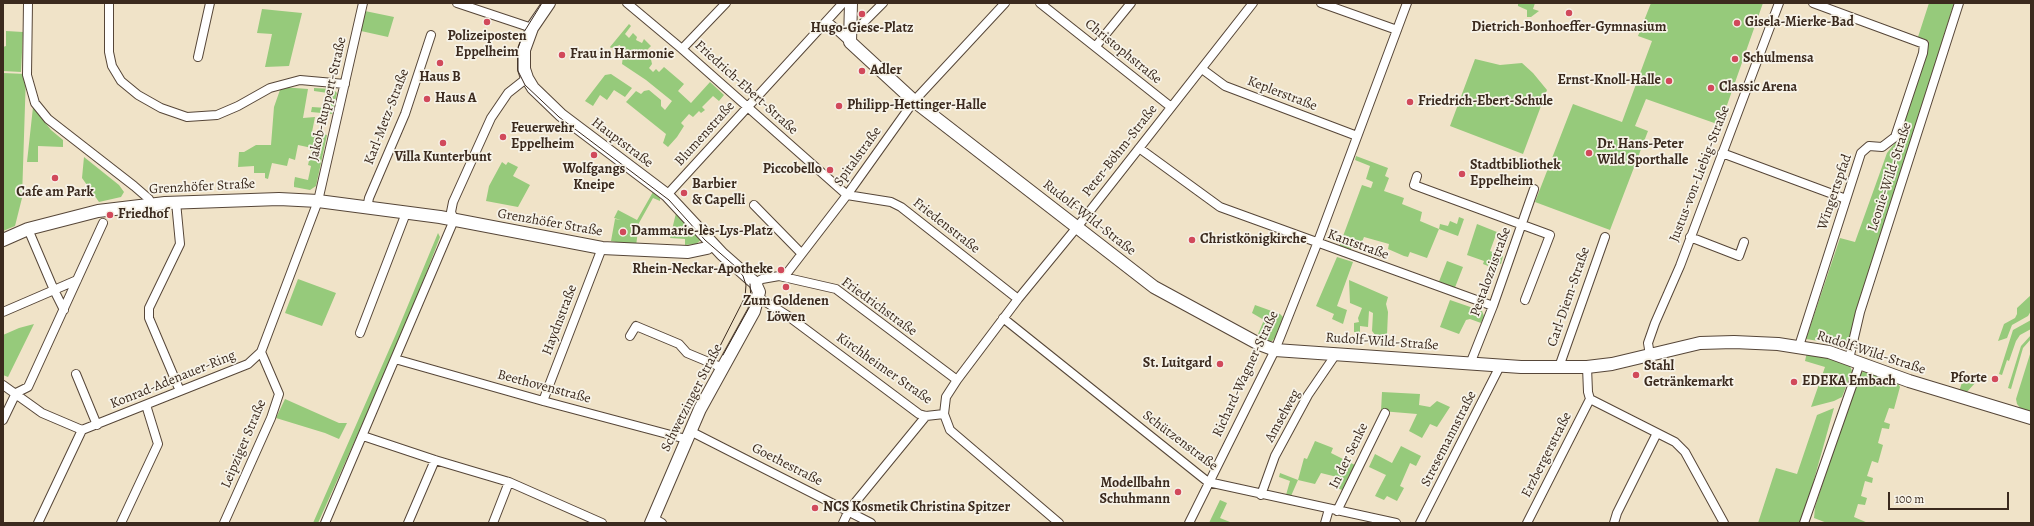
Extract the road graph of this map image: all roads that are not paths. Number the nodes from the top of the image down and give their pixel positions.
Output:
1 (28, 3) edge
2 (109, 3) edge
3 (210, 3) edge
4 (362, 3) edge
5 (457, 3) edge
6 (549, 3) edge
7 (627, 3) edge
8 (726, 3) edge
9 (843, 3) edge
10 (851, 3) edge
11 (883, 3) edge
12 (1005, 3) edge
13 (1040, 3) edge
14 (1131, 3) edge
15 (1254, 3) edge
16 (1321, 3) edge
17 (1407, 3) edge
18 (1778, 3) edge
19 (1813, 3) edge
20 (1959, 3) edge
21 (827, 21) junction
22 (860, 26) dead end
23 (532, 28) junction
24 (1397, 30) junction
25 (431, 36) dead end
26 (850, 42) junction
27 (1096, 46) junction
28 (682, 49) junction
29 (198, 58) dead end
30 (1202, 69) junction
31 (527, 78) junction
32 (345, 84) junction
33 (914, 101) junction
34 (747, 107) junction
35 (1171, 107) junction
36 (1357, 136) junction
37 (1139, 148) junction
38 (1722, 153) junction
39 (1417, 176) dead end
40 (1534, 189) dead end
41 (667, 195) junction
42 (847, 195) junction
43 (1846, 199) junction
44 (318, 201) junction
45 (176, 202) junction
46 (151, 204) junction
47 (754, 205) dead end
48 (368, 208) junction
49 (406, 213) junction
50 (454, 220) junction
51 (103, 223) dead end
52 (1522, 224) junction
53 (1076, 227) junction
54 (28, 229) junction
55 (1604, 237) dead end
56 (1690, 237) junction
57 (3, 240) edge
58 (1744, 242) dead end
59 (712, 244) junction
60 (1317, 244) junction
61 (602, 248) junction
62 (801, 253) junction
63 (784, 277) junction
64 (77, 280) junction
65 (757, 289) junction
66 (54, 290) junction
67 (1018, 299) junction
68 (1525, 300) dead end
69 (1493, 306) junction
70 (64, 310) junction
71 (3, 312) edge
72 (1003, 318) junction
73 (360, 332) dead end
74 (630, 336) dead end
75 (1799, 346) junction
76 (1275, 350) junction
77 (261, 352) junction
78 (1336, 354) junction
79 (1650, 355) junction
80 (395, 359) junction
81 (1854, 361) junction
82 (1470, 364) junction
83 (1500, 366) junction
84 (1559, 367) junction
85 (1587, 367) junction
86 (723, 368) junction
87 (76, 374) dead end
88 (957, 380) junction
89 (3, 385) edge
90 (180, 391) junction
91 (16, 393) junction
92 (1590, 399) junction
93 (543, 401) junction
94 (146, 405) junction
95 (1385, 413) dead end
96 (944, 414) junction
97 (926, 416) junction
98 (2031, 418) edge
99 (3, 420) edge
100 (97, 425) junction
101 (82, 430) junction
102 (1657, 433) junction
103 (688, 435) junction
104 (363, 436) junction
105 (435, 460) junction
106 (509, 482) junction
107 (1208, 482) junction
108 (1262, 495) junction
109 (849, 510) junction
110 (1333, 510) junction
111 (655, 521) edge
112 (38, 523) edge
113 (121, 523) edge
114 (224, 523) edge
115 (325, 523) edge
116 (408, 523) edge
117 (493, 523) edge
118 (602, 523) edge
119 (842, 523) edge
120 (871, 523) edge
121 (1059, 523) edge
122 (1189, 523) edge
123 (1324, 523) edge
124 (1396, 523) edge
125 (1420, 523) edge
126 (1527, 523) edge
127 (1614, 523) edge
128 (1724, 523) edge
129 (1804, 523) edge

1 - 46 street
2 - 32 street
3 - 29 street
4 - 32 street, Jakob-Ruppert-Straße
5 - 23 street
6 - 23 street, Hauptstraße
7 - 28 street, Friedrich-Ebert-Straße
8 - 28 street
9 - 21 street, Blumenstraße
10 - 26 street
11 - 22 street
12 - 33 street, Spitalstraße
13 - 27 street, Christophstraße
14 - 27 street
15 - 30 street, Peter-Böhm-Straße
16 - 24 street
17 - 24 street, Richard-Wagner-Straße
18 - 38 street, Justus-von-Liebig-Straße
19 - 43 street, Wingertspfad
20 - 81 street, Leonie-Wild-Straße
21 - 26 street, Rudolf-Wild-Straße
21 - 34 street, Blumenstraße
23 - 31 street, Hauptstraße
24 - 36 street, Richard-Wagner-Straße
25 - 48 street, Karl-Metz-Straße
26 - 33 street, Rudolf-Wild-Straße
27 - 35 street, Christophstraße
28 - 34 street, Friedrich-Ebert-Straße
30 - 35 street, Peter-Böhm-Straße
30 - 36 street, Keplerstraße
31 - 41 street, Hauptstraße
31 - 50 street
32 - 44 street, Jakob-Ruppert-Straße
33 - 42 street, Spitalstraße
33 - 53 street, Rudolf-Wild-Straße
34 - 41 street, Blumenstraße
34 - 42 street, Friedrich-Ebert-Straße
35 - 37 street, Peter-Böhm-Straße
36 - 60 street, Richard-Wagner-Straße
37 - 53 street, Peter-Böhm-Straße
37 - 60 street, Kantstraße
38 - 43 street
38 - 56 street, Justus-von-Liebig-Straße
39 - 52 street
40 - 52 street, Pestalozzistraße
41 - 59 street, Hauptstraße
42 - 62 street, Spitalstraße
42 - 67 street, Friedenstraße
43 - 75 street, Wingertspfad
44 - 45 street, Grenzhöfer Straße
44 - 48 street, Grenzhöfer Straße
44 - 77 street, Konrad-Adenauer-Ring
45 - 46 street, Grenzhöfer Straße
45 - 90 street
46 - 54 street, Grenzhöfer Straße
47 - 62 street
48 - 49 street, Grenzhöfer Straße
49 - 50 street, Grenzhöfer Straße
49 - 73 street
50 - 61 street, Grenzhöfer Straße
50 - 80 street
51 - 64 street
52 - 68 street
52 - 69 street, Pestalozzistraße
53 - 67 street, Peter-Böhm-Straße
53 - 76 street, Rudolf-Wild-Straße
54 - 57 street, Grenzhöfer Straße
54 - 66 street
55 - 84 street, Carl-Diem-Straße
56 - 58 street
56 - 79 street, Justus-von-Liebig-Straße
59 - 61 street, Grenzhöfer Straße
59 - 65 street, Hauptstraße
60 - 69 street, Kantstraße
60 - 76 street, Richard-Wagner-Straße
61 - 93 street, Haydnstraße
62 - 63 street, Spitalstraße
63 - 65 street, Friedrichstraße
63 - 88 street, Friedrichstraße
64 - 66 street
64 - 70 street
65 - 86 street, Schwetzinger Straße
65 - 97 street, Kirchheimer Straße
66 - 70 street
66 - 71 street
67 - 72 street, Peter-Böhm-Straße
69 - 82 street, Pestalozzistraße
70 - 91 street
72 - 88 street, Peter-Böhm-Straße
72 - 107 street, Schützenstraße
74 - 86 street
75 - 79 street, Rudolf-Wild-Straße
75 - 81 street, Rudolf-Wild-Straße
76 - 78 street, Rudolf-Wild-Straße
76 - 107 street, Richard-Wagner-Straße
77 - 90 street, Konrad-Adenauer-Ring
77 - 114 street, Leipziger Straße
78 - 82 street, Rudolf-Wild-Straße
78 - 108 street, Amselweg
79 - 85 street, Rudolf-Wild-Straße
80 - 93 street, Beethovenstraße
80 - 104 street
81 - 98 street, Rudolf-Wild-Straße
81 - 129 street, Leonie-Wild-Straße
82 - 83 street, Rudolf-Wild-Straße
83 - 84 street, Rudolf-Wild-Straße
83 - 125 street, Stresemannstraße
84 - 85 street, Rudolf-Wild-Straße
85 - 92 street
86 - 103 street, Schwetzinger Straße
87 - 100 street, Konrad-Adenauer-Ring
88 - 96 street, Peter-Böhm-Straße
89 - 91 street
90 - 94 street, Konrad-Adenauer-Ring
91 - 99 street
91 - 101 street
92 - 102 street
92 - 126 street, Erzbergerstraße
93 - 103 street, Beethovenstraße
94 - 100 street, Konrad-Adenauer-Ring
94 - 113 street
95 - 110 street, In der Senke
96 - 97 street, Kirchheimer Straße
96 - 121 street, Kirchheimer Straße
97 - 109 street
100 - 101 street, Konrad-Adenauer-Ring
101 - 112 street
102 - 127 street
102 - 128 street
103 - 109 street, Goethestraße
103 - 111 street, Schwetzinger Straße
104 - 105 street
104 - 115 street
105 - 106 street
105 - 116 street
106 - 117 street
106 - 118 street
107 - 108 street, Schützenstraße
107 - 122 street, Richard-Wagner-Straße
108 - 110 street, Schützenstraße
109 - 119 street
109 - 120 street, Goethestraße
110 - 123 street, In der Senke
110 - 124 street, Schützenstraße

